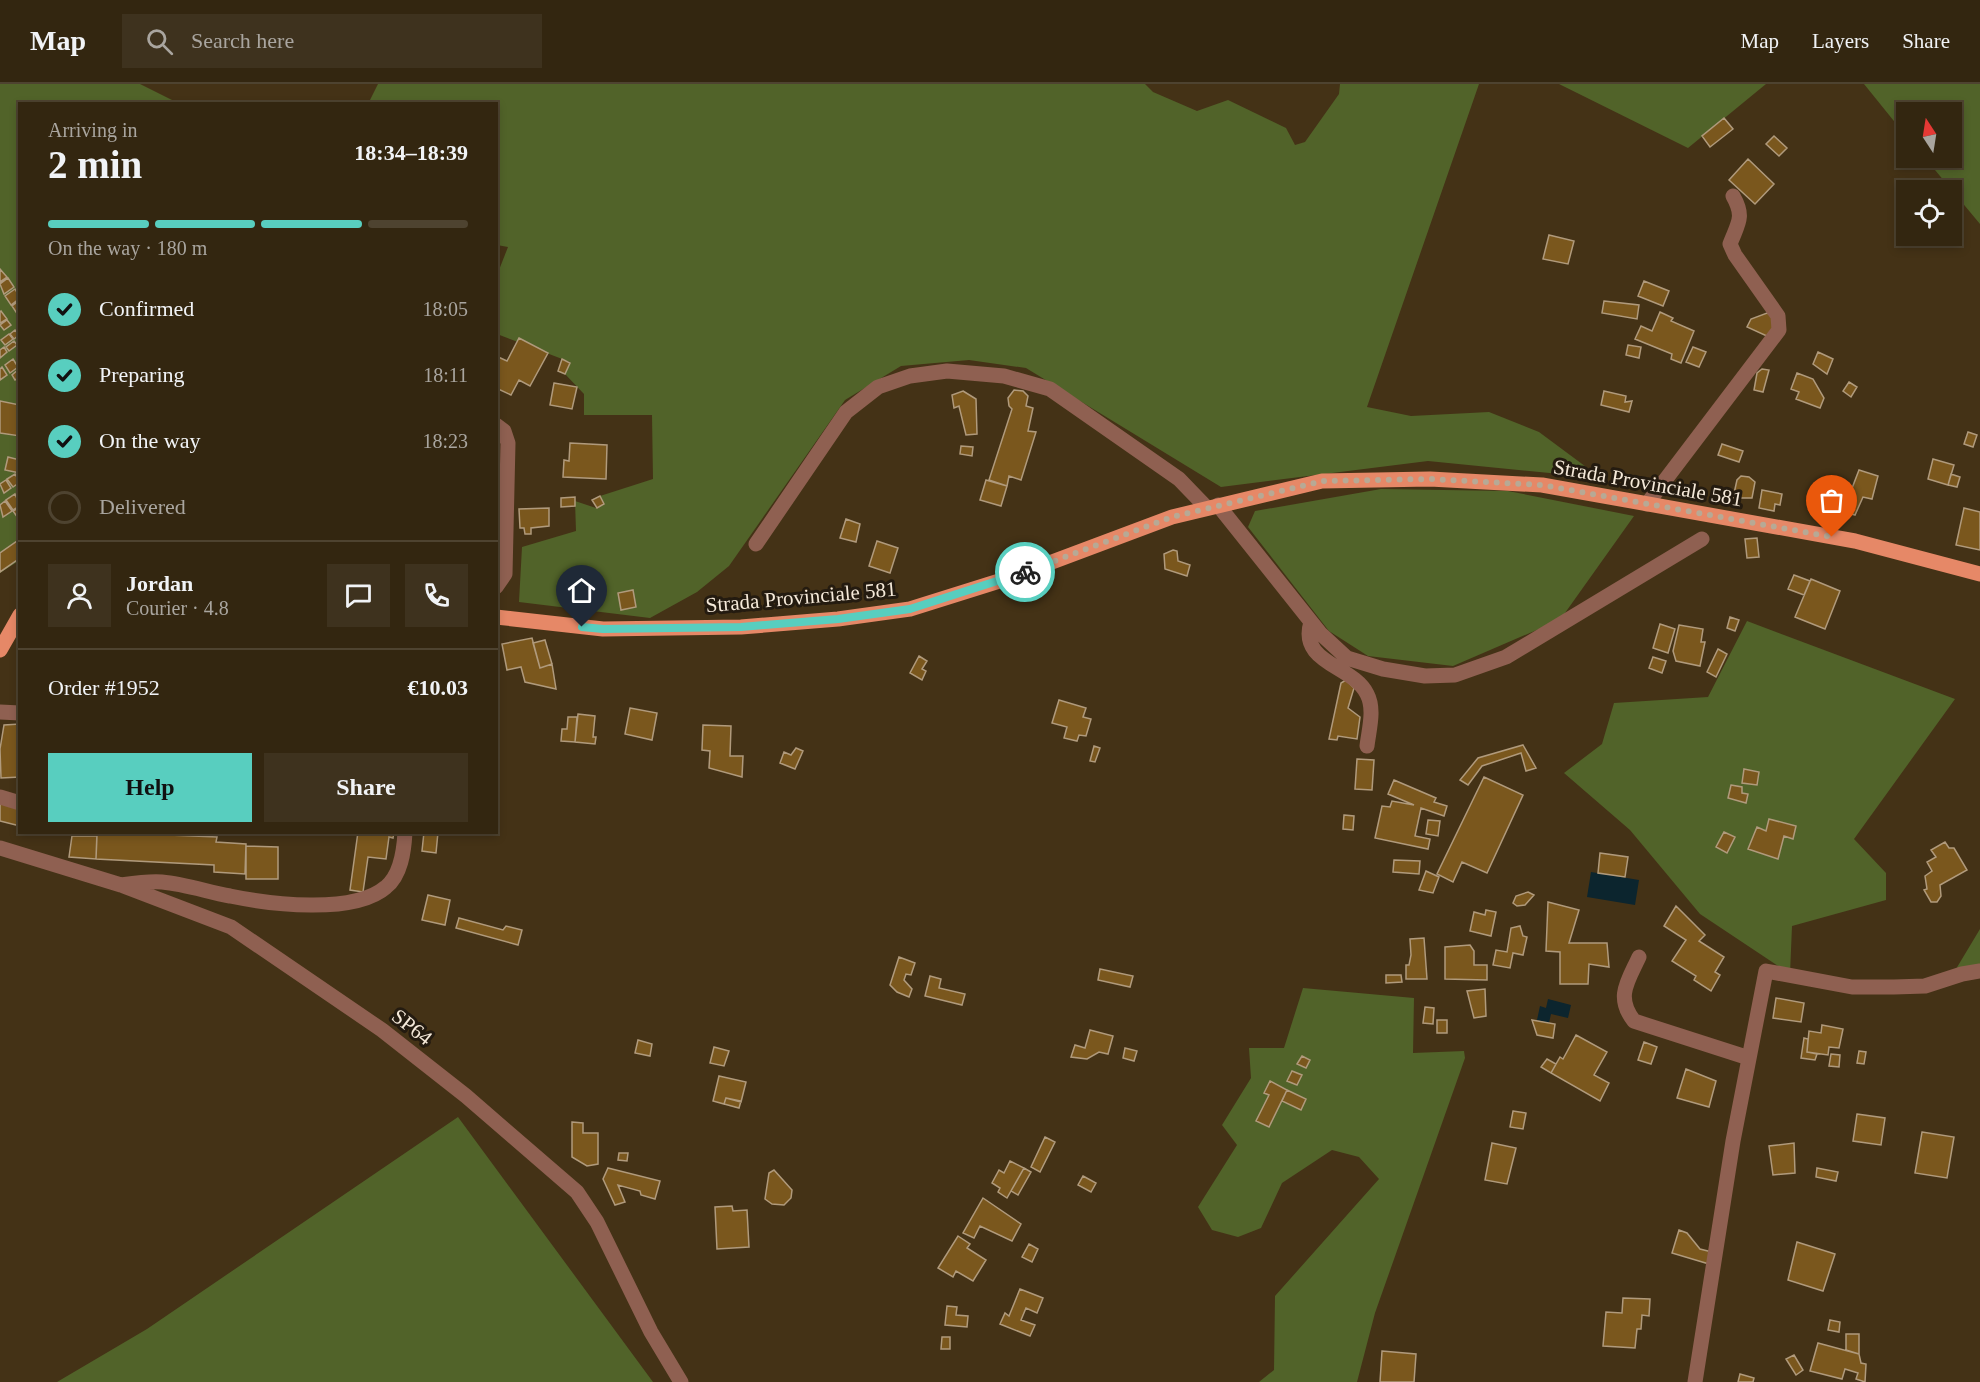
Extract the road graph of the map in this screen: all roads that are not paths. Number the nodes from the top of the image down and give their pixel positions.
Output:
1 (1733, 196) dead end
2 (498, 426) edge
3 (1647, 504) junction
4 (1212, 506) junction
5 (1702, 539) dead end
6 (756, 544) dead end
7 (1980, 574) edge
8 (498, 584) edge
9 (498, 617) edge
10 (18, 618) edge
11 (1311, 622) junction
12 (0, 650) edge
13 (0, 712) edge
14 (18, 712) edge
15 (1367, 746) dead end
16 (0, 798) edge
17 (18, 802) edge
18 (405, 834) edge
19 (0, 848) edge
20 (121, 885) junction
21 (1638, 957) dead end
22 (1980, 971) edge
23 (1749, 1058) junction
24 (681, 1382) edge
25 (1695, 1382) edge

1 - 3 street
2 - 8 street
3 - 4 main road, Strada Provinciale 581
3 - 7 main road, Strada Provinciale 581
4 - 6 street
4 - 9 main road, Strada Provinciale 581
4 - 11 street
5 - 11 street
10 - 12 main road
11 - 15 street
13 - 14 street
16 - 17 street
18 - 20 street
19 - 20 street, SP64 / SP64
20 - 24 street, SP64 / SP64
21 - 23 street
22 - 23 street
23 - 25 street

